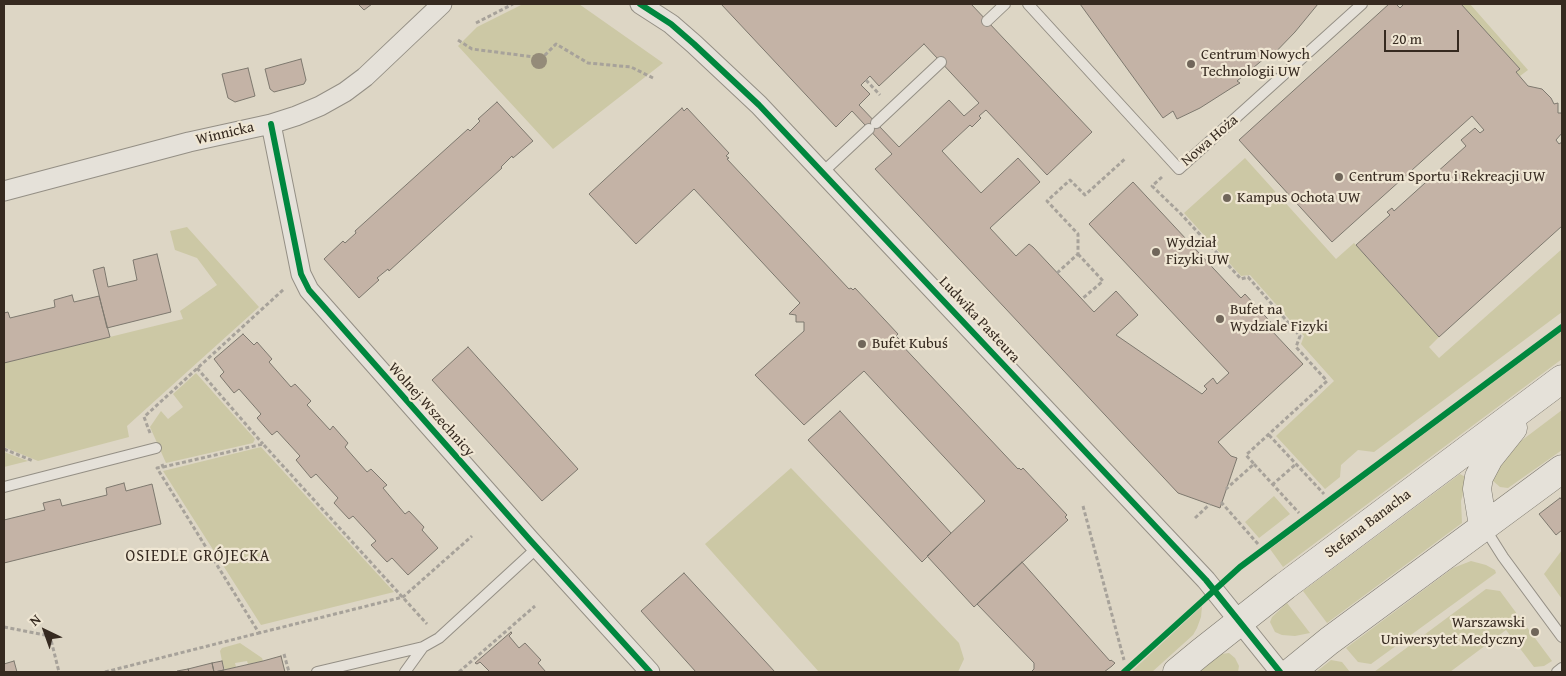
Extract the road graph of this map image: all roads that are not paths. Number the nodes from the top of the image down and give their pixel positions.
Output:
1 (442, 4) edge
2 (640, 4) edge
3 (1005, 4) edge
4 (1028, 4) edge
5 (1362, 4) edge
6 (987, 21) dead end
7 (941, 62) dead end
8 (270, 124) junction
9 (823, 172) junction
10 (4, 190) edge
11 (1562, 379) edge
12 (1533, 401) junction
13 (156, 448) road end
14 (1562, 469) edge
15 (4, 486) edge
16 (1483, 526) junction
17 (537, 548) junction
18 (1240, 621) junction
19 (1562, 637) edge
20 (423, 647) junction
21 (1562, 668) edge
22 (317, 672) edge
23 (405, 672) edge
24 (650, 672) edge
25 (1177, 672) edge
26 (1280, 672) edge
27 (1291, 672) edge
28 (1557, 672) edge

1 - 8 street, Winnicka
2 - 9 street, Ludwika Pasteura
3 - 6 lane
4 - 5 lane, Nowa Hoża
7 - 9 lane
8 - 10 street, Winnicka
8 - 17 street, Wolnej Wszechnicy
9 - 18 street, Ludwika Pasteura
11 - 12 main road, Stefana Banacha
12 - 16 main road
12 - 18 main road, Stefana Banacha
13 - 15 lane
14 - 16 main road
16 - 19 lane
16 - 27 main road
17 - 20 lane
17 - 24 street, Wolnej Wszechnicy
18 - 25 main road, Stefana Banacha
18 - 26 street, Ludwika Pasteura
20 - 22 lane
20 - 23 lane
21 - 28 lane

